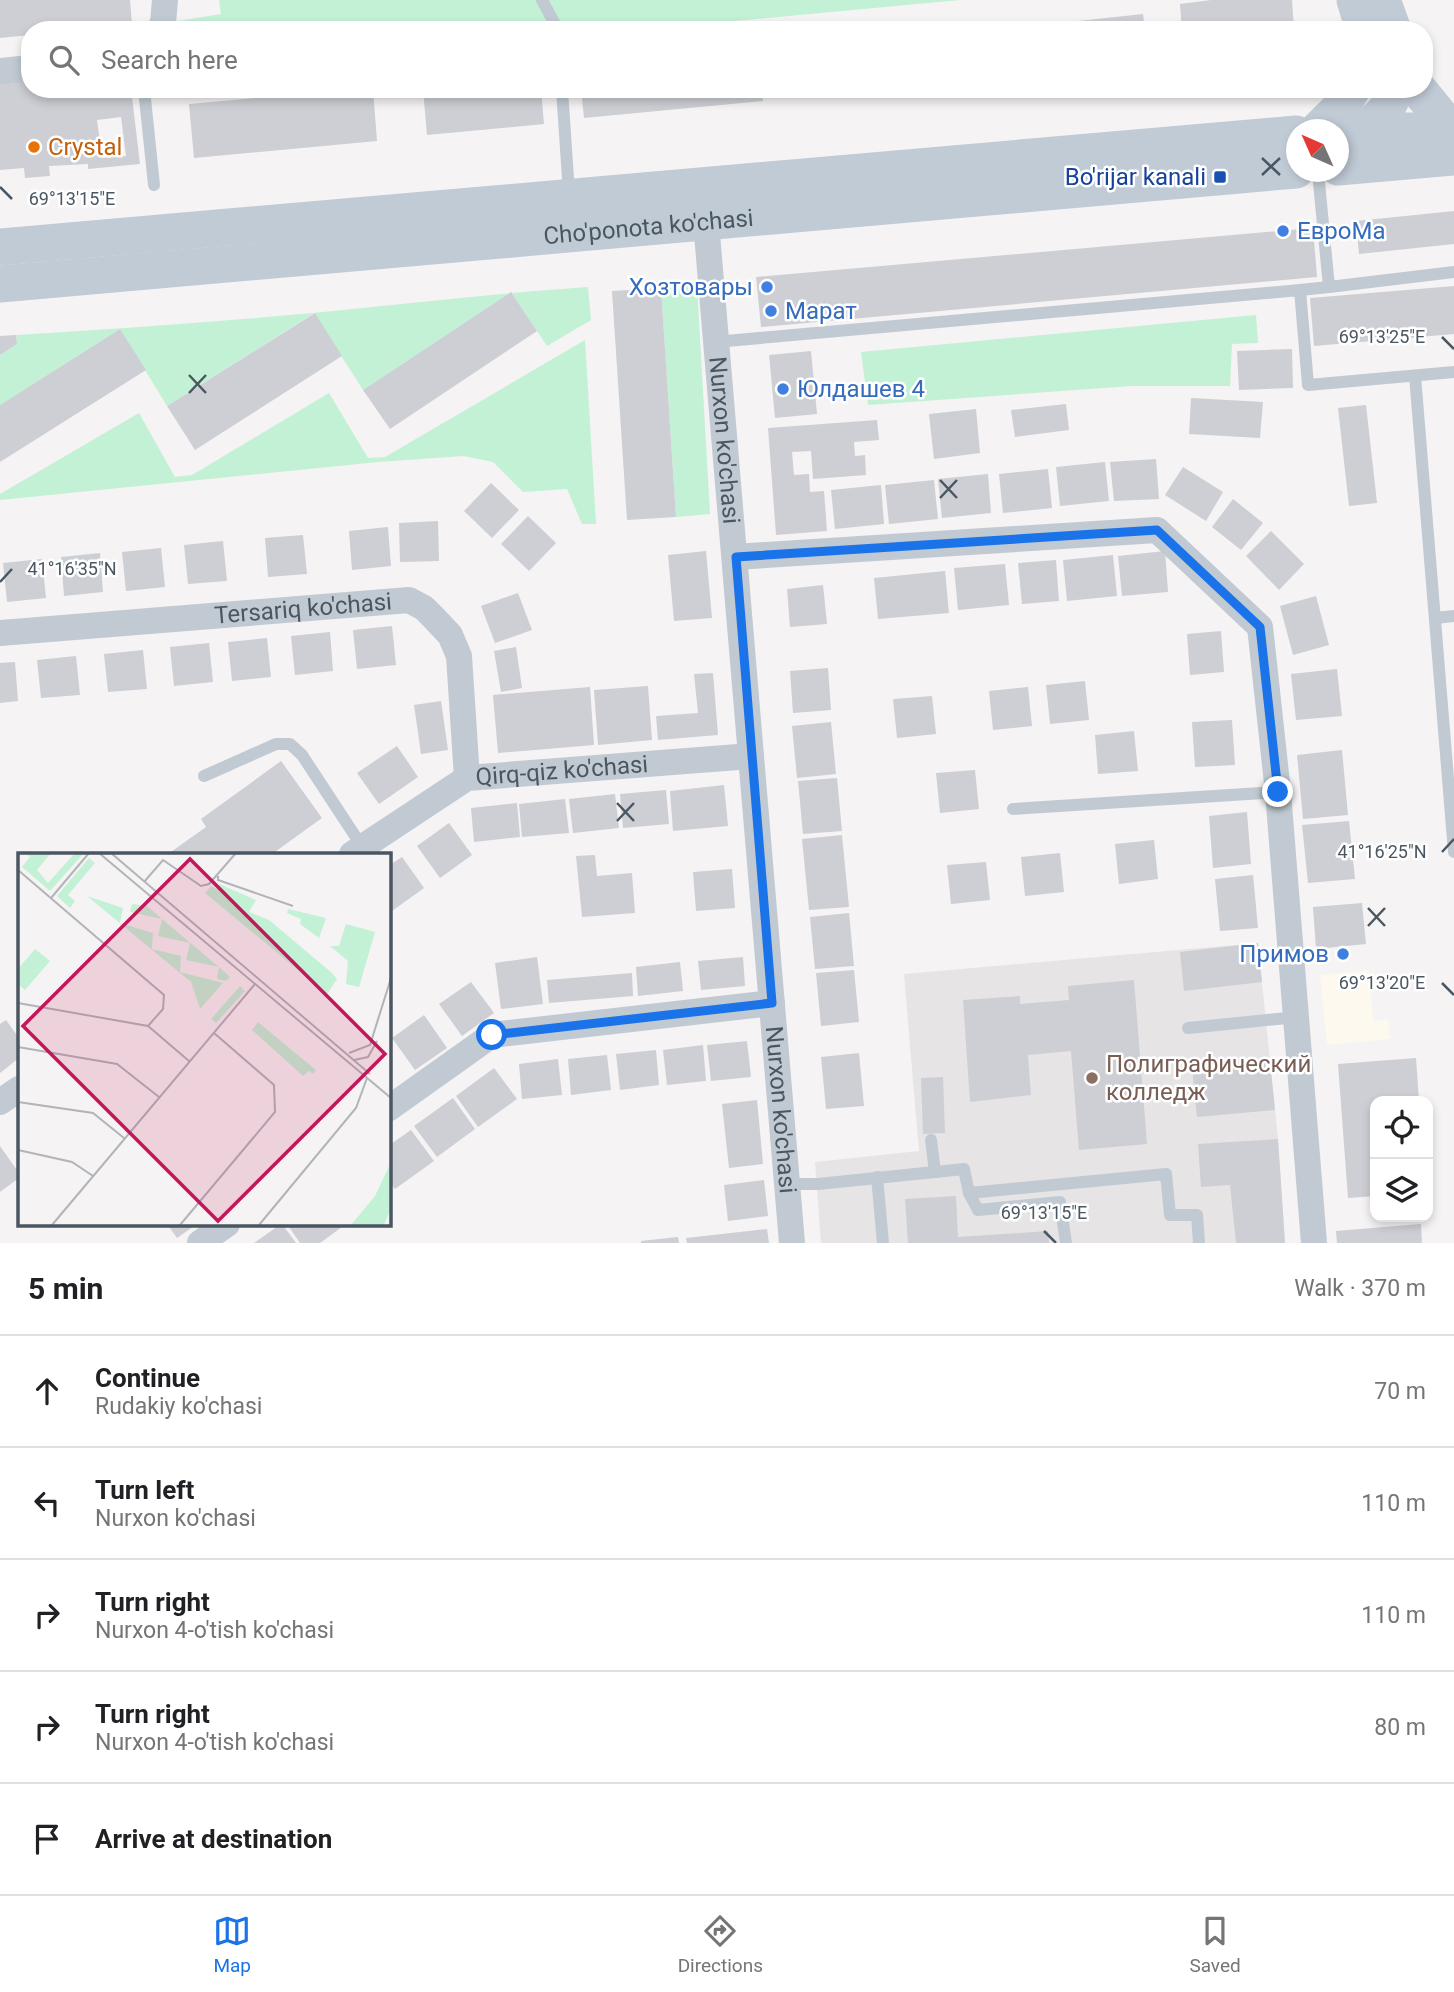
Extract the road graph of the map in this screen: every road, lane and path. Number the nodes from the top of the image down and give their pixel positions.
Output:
1 (165, 0) edge
2 (542, 0) edge
3 (163, 21) edge
4 (553, 21) edge
5 (21, 69) edge
6 (0, 71) edge
7 (145, 98) edge
8 (563, 98) edge
9 (1346, 98) edge
10 (1392, 98) edge
11 (1425, 98) edge
12 (1329, 119) edge
13 (1353, 131) edge
14 (1286, 135) edge
15 (1454, 138) edge
16 (1349, 164) edge
17 (1286, 171) edge
18 (1319, 182) edge
19 (154, 185) dead end
20 (702, 185) junction
21 (569, 197) junction
22 (706, 222) junction
23 (0, 247) edge
24 (1454, 272) edge
25 (0, 284) edge
26 (1329, 287) junction
27 (1300, 290) junction
28 (715, 342) junction
29 (1454, 372) edge
30 (1415, 376) junction
31 (736, 557) junction
32 (1454, 616) edge
33 (1435, 618) junction
34 (0, 633) edge
35 (751, 756) junction
36 (204, 776) dead end
37 (467, 778) junction
38 (1278, 792) junction
39 (1013, 809) dead end
40 (358, 852) edge
41 (1454, 852) edge
42 (772, 1003) junction
43 (1297, 1017) junction
44 (1188, 1028) dead end
45 (18, 1089) edge
46 (0, 1102) edge
47 (390, 1108) edge
48 (931, 1140) dead end
49 (935, 1172) junction
50 (877, 1177) junction
51 (787, 1184) junction
52 (969, 1193) junction
53 (224, 1226) edge
54 (200, 1243) edge
55 (792, 1243) edge
56 (883, 1243) edge
57 (1066, 1243) edge
58 (1199, 1243) edge
59 (1314, 1243) edge

1 - 3 street
2 - 4 lane
5 - 6 street
7 - 19 lane
8 - 21 lane
9 - 12 main road
10 - 13 main road
11 - 15 main road
13 - 15 main road
14 - 20 main road, Cho'ponota ko'chasi
15 - 16 main road
17 - 22 main road, Cho'ponota ko'chasi
18 - 26 lane
20 - 21 main road, Cho'ponota ko'chasi
20 - 22 main road
21 - 23 main road, Cho'ponota ko'chasi
22 - 25 main road, Cho'ponota ko'chasi
22 - 28 street, Nurxon ko'chasi
24 - 26 lane
26 - 27 lane
27 - 28 lane
27 - 30 lane
28 - 31 street, Nurxon ko'chasi
29 - 30 lane
30 - 33 lane
31 - 35 street, Nurxon ko'chasi
31 - 38 street
32 - 33 lane
33 - 41 lane
34 - 37 street, Tersariq ko'chasi
35 - 37 street, Qirq-qiz ko'chasi
35 - 42 street, Nurxon ko'chasi
36 - 40 lane
37 - 40 street, Qirq-qiz ko'chasi
38 - 39 lane
38 - 43 street
42 - 47 street
42 - 51 street, Nurxon ko'chasi
43 - 44 lane
43 - 59 street
45 - 46 street
48 - 49 lane
49 - 50 lane
49 - 52 lane
50 - 51 lane
50 - 56 lane
51 - 55 street, Nurxon ko'chasi
52 - 57 lane
52 - 58 lane
53 - 54 street

